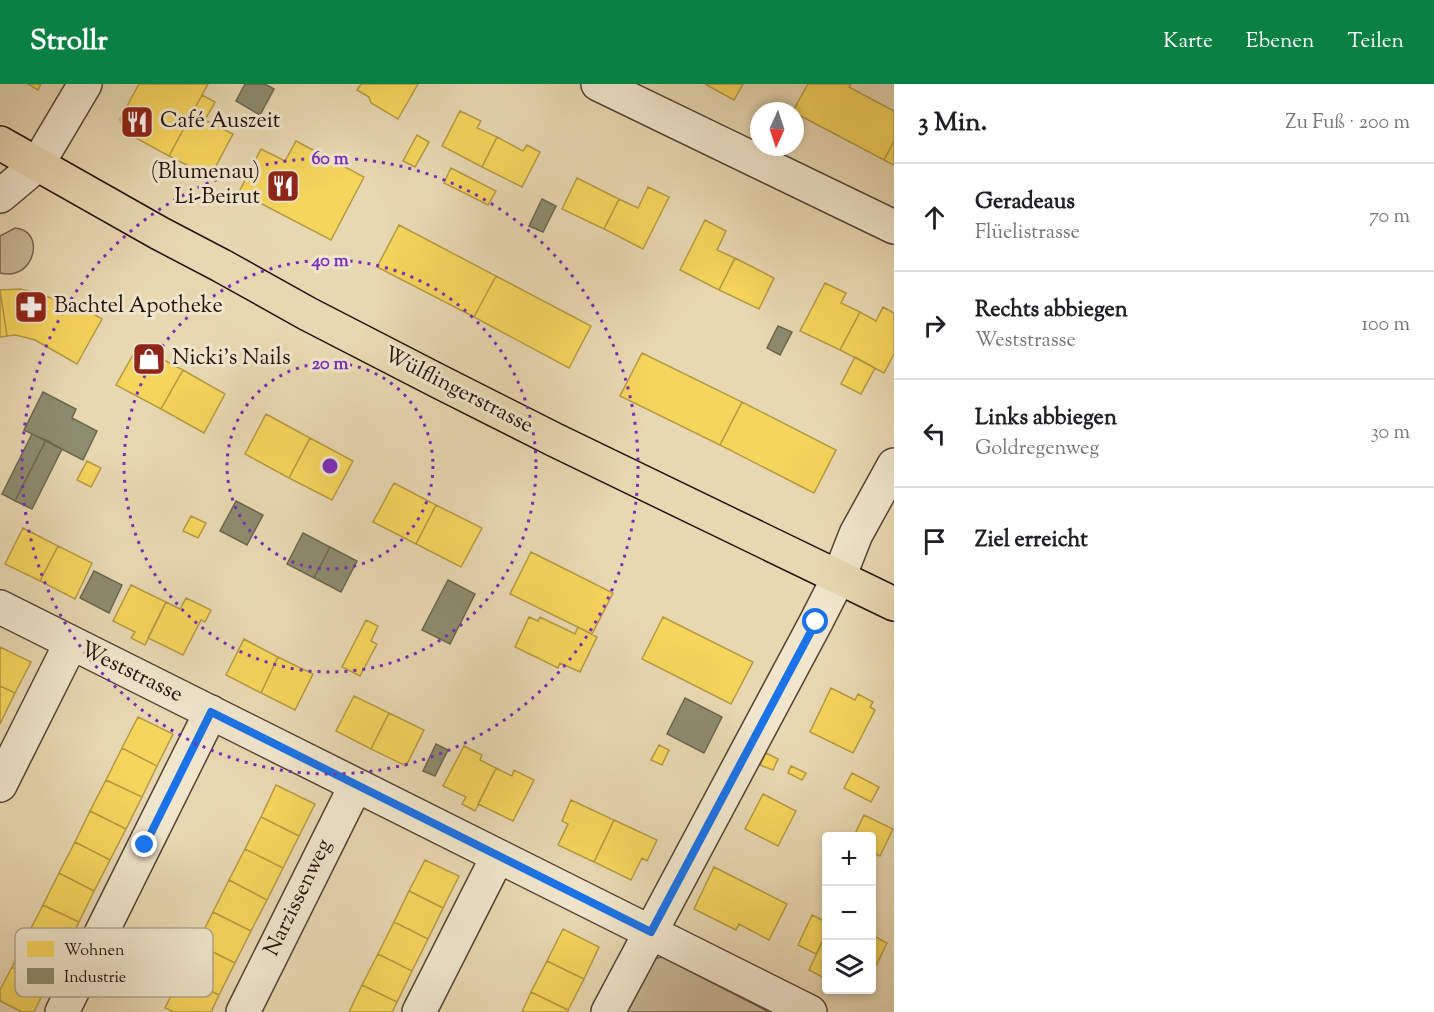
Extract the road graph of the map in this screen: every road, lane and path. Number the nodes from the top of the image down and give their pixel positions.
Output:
1 (85, 84) edge
2 (598, 84) edge
3 (0, 143) edge
4 (37, 165) junction
5 (0, 196) edge
6 (894, 226) edge
7 (894, 465) edge
8 (839, 577) junction
9 (894, 604) edge
10 (0, 607) edge
11 (71, 643) junction
12 (211, 712) junction
13 (0, 785) edge
14 (356, 785) junction
15 (498, 856) junction
16 (104, 928) edge
17 (651, 932) junction
18 (69, 997) edge
19 (62, 1012) edge
20 (243, 1012) edge
21 (419, 1012) edge
22 (608, 1012) edge
23 (810, 1012) edge

1 - 4 street
2 - 6 street
3 - 4 main road, Wülflingerstrasse
4 - 5 street
4 - 8 main road, Wülflingerstrasse
7 - 8 street
8 - 9 main road, Wülflingerstrasse
8 - 17 street
10 - 11 street, Weststrasse
11 - 12 street, Weststrasse
11 - 13 street
12 - 14 street, Weststrasse
12 - 16 street
14 - 15 street, Weststrasse
14 - 20 street, Narzissenweg
15 - 17 street, Weststrasse
15 - 21 street
17 - 22 street
17 - 23 street, Weststrasse
18 - 19 street

